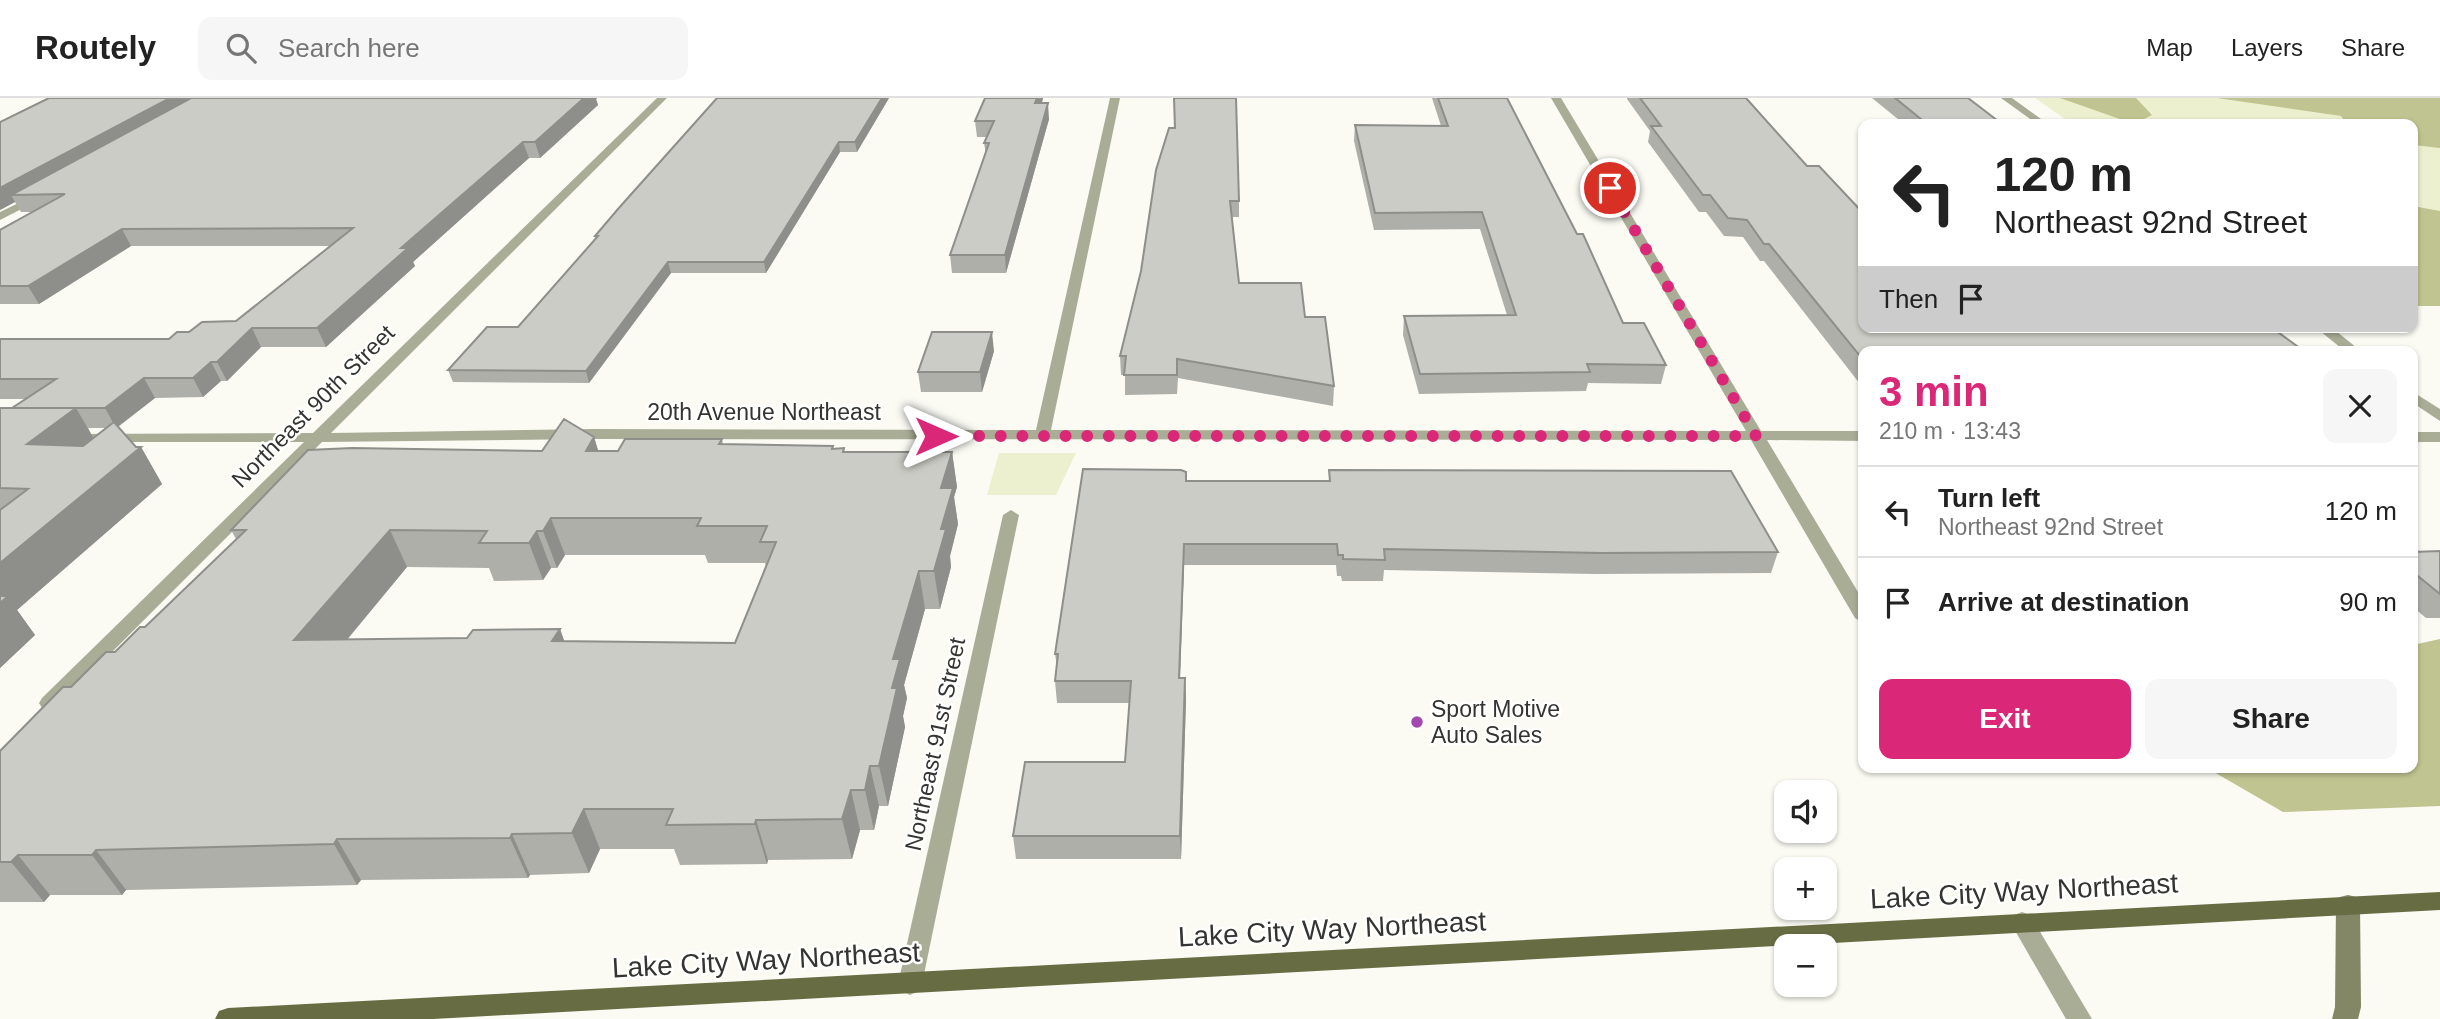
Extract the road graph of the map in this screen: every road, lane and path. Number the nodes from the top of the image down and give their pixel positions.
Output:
1 (662, 98) edge
2 (1115, 98) edge
3 (1556, 98) edge
4 (2006, 98) edge
5 (2036, 119) edge
6 (47, 191) edge
7 (0, 217) edge
8 (2330, 333) edge
9 (2347, 346) edge
10 (2418, 400) edge
11 (2440, 416) edge
12 (56, 436) edge
13 (1042, 436) junction
14 (1756, 436) junction
15 (1858, 436) edge
16 (2418, 437) edge
17 (2440, 437) edge
18 (315, 438) junction
19 (1011, 515) dead end
20 (1858, 608) edge
21 (32, 719) edge
22 (2440, 901) edge
23 (2348, 904) junction
24 (2022, 922) junction
25 (910, 984) junction
26 (228, 1019) edge
27 (2080, 1019) edge
28 (2345, 1019) edge

1 - 18 street, Northeast 90th Street
2 - 13 street
3 - 14 street
4 - 5 street
6 - 7 street
8 - 9 street
10 - 11 street
12 - 18 street, 20th Avenue Northeast
13 - 14 street, 20th Avenue Northeast
13 - 18 street, 20th Avenue Northeast
14 - 15 street, 20th Avenue Northeast
14 - 20 street
16 - 17 street
18 - 21 street, Northeast 90th Street
19 - 25 street, Northeast 91st Street
22 - 23 main road, Lake City Way Northeast
23 - 24 main road, Lake City Way Northeast
23 - 28 main road
24 - 25 main road, Lake City Way Northeast
24 - 27 street
25 - 26 main road, Lake City Way Northeast

